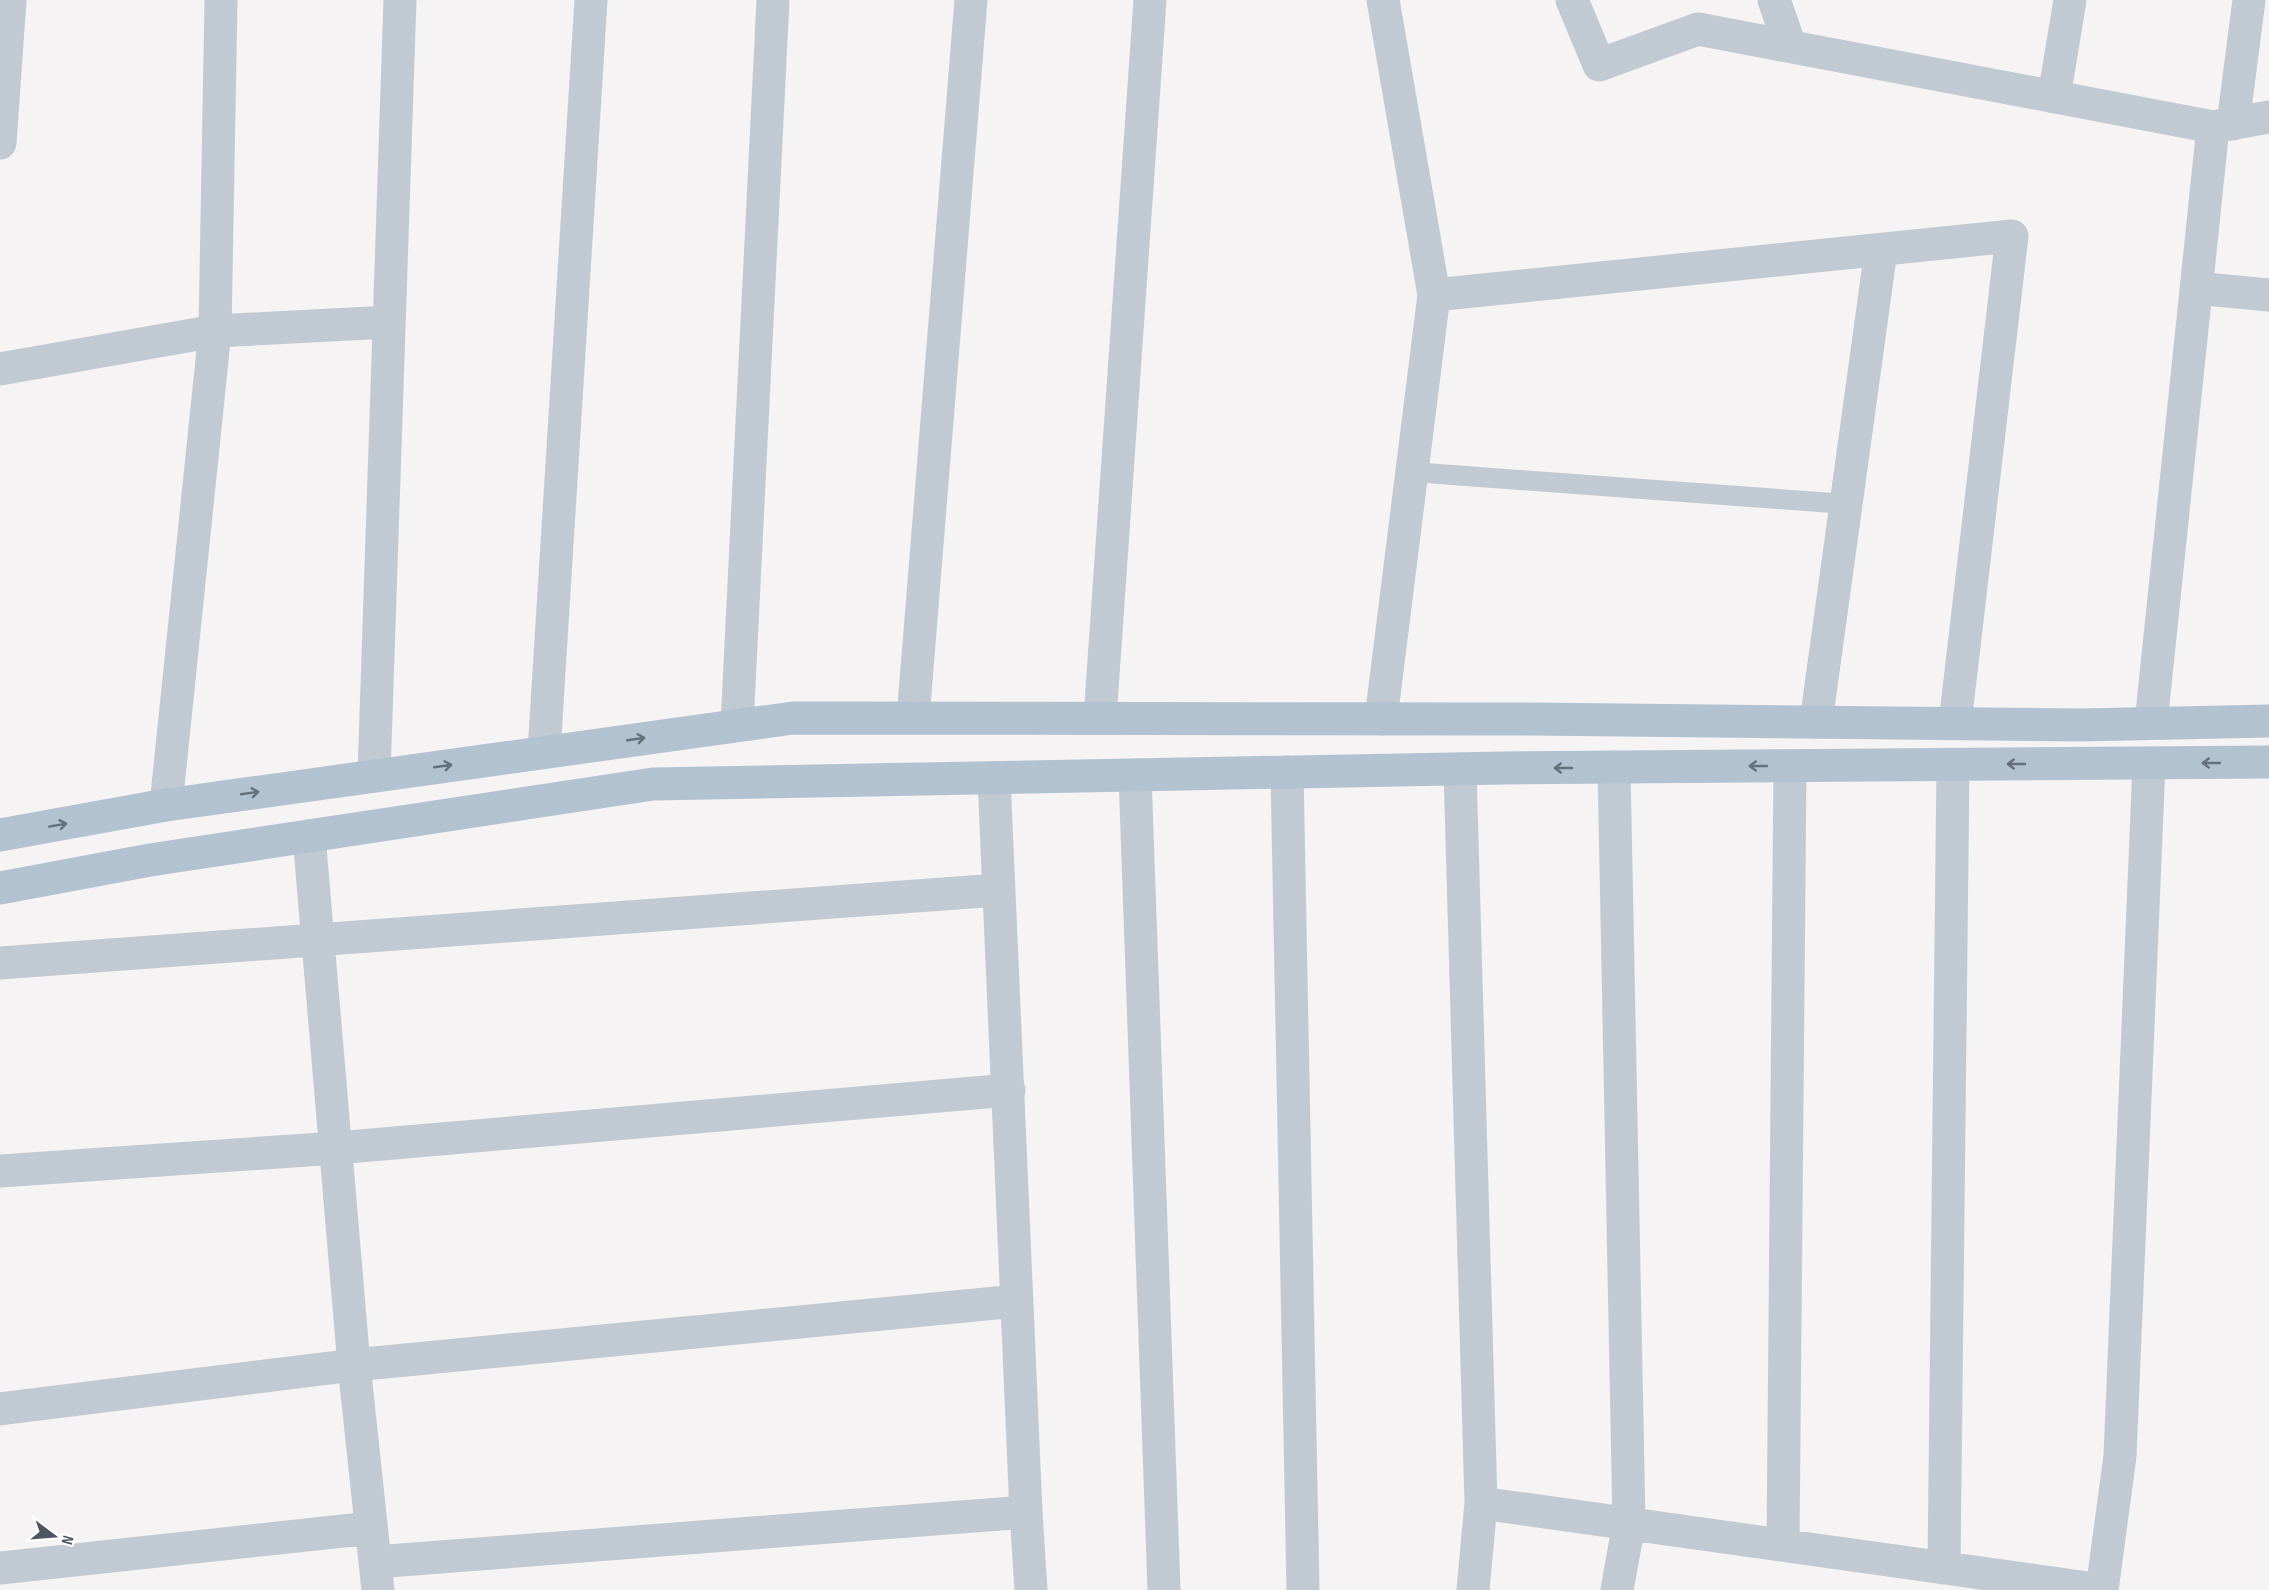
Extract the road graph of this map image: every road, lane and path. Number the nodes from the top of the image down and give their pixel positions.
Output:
1 (10, 0) edge
2 (221, 0) edge
3 (400, 0) edge
4 (591, 0) edge
5 (773, 0) edge
6 (971, 0) edge
7 (1150, 0) edge
8 (1383, 0) edge
9 (1572, 0) edge
10 (1774, 0) edge
11 (2070, 0) edge
12 (2249, 0) edge
13 (1790, 46) junction
14 (2054, 97) junction
15 (2269, 117) edge
16 (2223, 125) junction
17 (0, 143) edge
18 (1881, 250) junction
19 (2196, 288) junction
20 (1434, 295) junction
21 (2269, 295) edge
22 (389, 322) junction
23 (215, 331) junction
24 (0, 369) edge
25 (1412, 472) junction
26 (1846, 504) junction
27 (913, 718) junction
28 (1100, 718) junction
29 (1381, 719) junction
30 (2269, 721) edge
31 (1816, 722) junction
32 (1955, 723) junction
33 (2151, 723) junction
34 (737, 725) junction
35 (544, 752) junction
36 (2269, 762) edge
37 (2149, 764) junction
38 (1953, 765) junction
39 (1790, 766) junction
40 (1614, 767) junction
41 (1460, 769) junction
42 (1287, 772) junction
43 (1135, 775) junction
44 (374, 776) junction
45 (994, 778) junction
46 (166, 805) junction
47 (0, 835) edge
48 (309, 836) junction
49 (0, 888) edge
50 (998, 890) junction
51 (318, 940) junction
52 (0, 963) edge
53 (1009, 1090) junction
54 (336, 1148) junction
55 (0, 1171) edge
56 (1017, 1301) junction
57 (354, 1365) junction
58 (0, 1409) edge
59 (1481, 1503) junction
60 (1026, 1512) junction
61 (1629, 1523) junction
62 (371, 1528) junction
63 (1784, 1545) junction
64 (0, 1568) edge
65 (1944, 1568) junction
66 (377, 1576) edge
67 (1031, 1590) edge
68 (1164, 1590) edge
69 (1302, 1590) edge
70 (1473, 1590) edge
71 (1617, 1590) edge
72 (2102, 1590) edge

1 - 17 street
2 - 23 street
3 - 22 street
4 - 35 street
5 - 34 street
6 - 27 street
7 - 28 street
8 - 20 street
9 - 13 street
10 - 13 street
11 - 14 street
12 - 16 street
13 - 14 street
14 - 16 street
15 - 16 street
16 - 19 street
18 - 20 street
18 - 26 street
18 - 32 street
19 - 21 street
19 - 33 street
20 - 25 street
22 - 23 street
22 - 44 street
23 - 24 street
23 - 46 street
25 - 26 lane
25 - 29 street
26 - 31 street
27 - 28 main road
27 - 34 main road
28 - 29 main road
29 - 31 main road
30 - 33 main road
31 - 32 main road
32 - 33 main road
35 -> 34 main road
44 -> 35 main road
36 -> 37 main road
37 -> 38 main road
37 - 72 street
38 - 39 main road
38 - 65 street
39 -> 40 main road
39 - 63 street
40 -> 41 main road
40 - 61 street
41 - 42 main road
41 - 59 street
42 - 43 main road
42 - 69 street
43 - 45 main road
43 - 68 street
46 -> 44 main road
45 - 48 main road
45 - 50 street
47 -> 46 main road
48 - 49 main road
48 - 51 street
50 - 51 street
50 - 53 street
51 - 52 street
51 - 54 street
53 - 54 street
53 - 56 street
54 - 55 street
54 - 57 street
56 - 57 street
56 - 60 street
57 - 58 street
57 - 62 street
59 - 61 street
59 - 70 street
60 - 66 street
60 - 67 street
61 - 63 street
61 - 71 street
62 - 64 street
62 - 66 street
63 - 65 street
65 - 72 street

